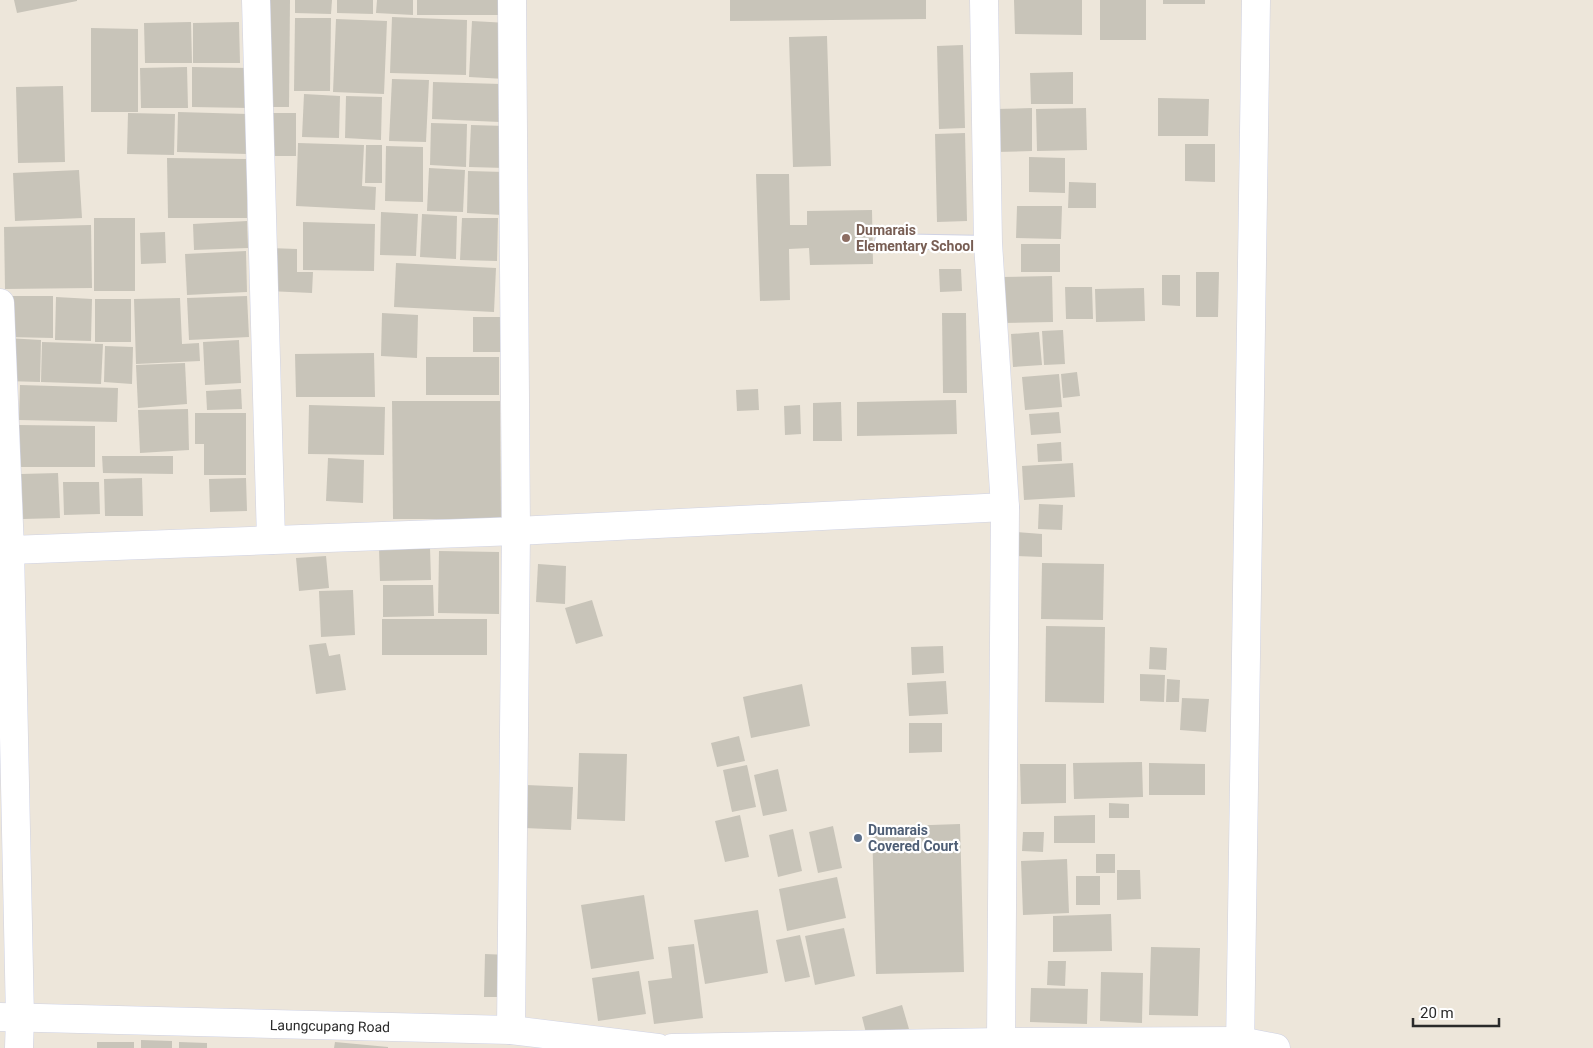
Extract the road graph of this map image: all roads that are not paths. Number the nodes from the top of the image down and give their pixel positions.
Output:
1 (256, 0) edge
2 (512, 0) edge
3 (984, 0) edge
4 (1256, 0) edge
5 (882, 241) dead end
6 (988, 243) junction
7 (0, 303) edge
8 (1005, 507) junction
9 (516, 531) junction
10 (271, 540) junction
11 (10, 550) junction
12 (10, 1018) edge
13 (511, 1030) junction
14 (1001, 1042) junction
15 (1240, 1044) edge
16 (19, 1048) edge
17 (658, 1048) edge
18 (672, 1048) edge
19 (1276, 1048) edge

1 - 10 street
2 - 9 street
3 - 6 street
4 - 15 street
5 - 6 lane
6 - 8 street
7 - 11 street
8 - 9 street
8 - 14 street
9 - 10 street
9 - 13 street
10 - 11 street
11 - 12 street
12 - 13 street, Laungcupang Road
12 - 16 street
13 - 17 street, Laungcupang Road
14 - 15 street
14 - 18 street
15 - 19 street

